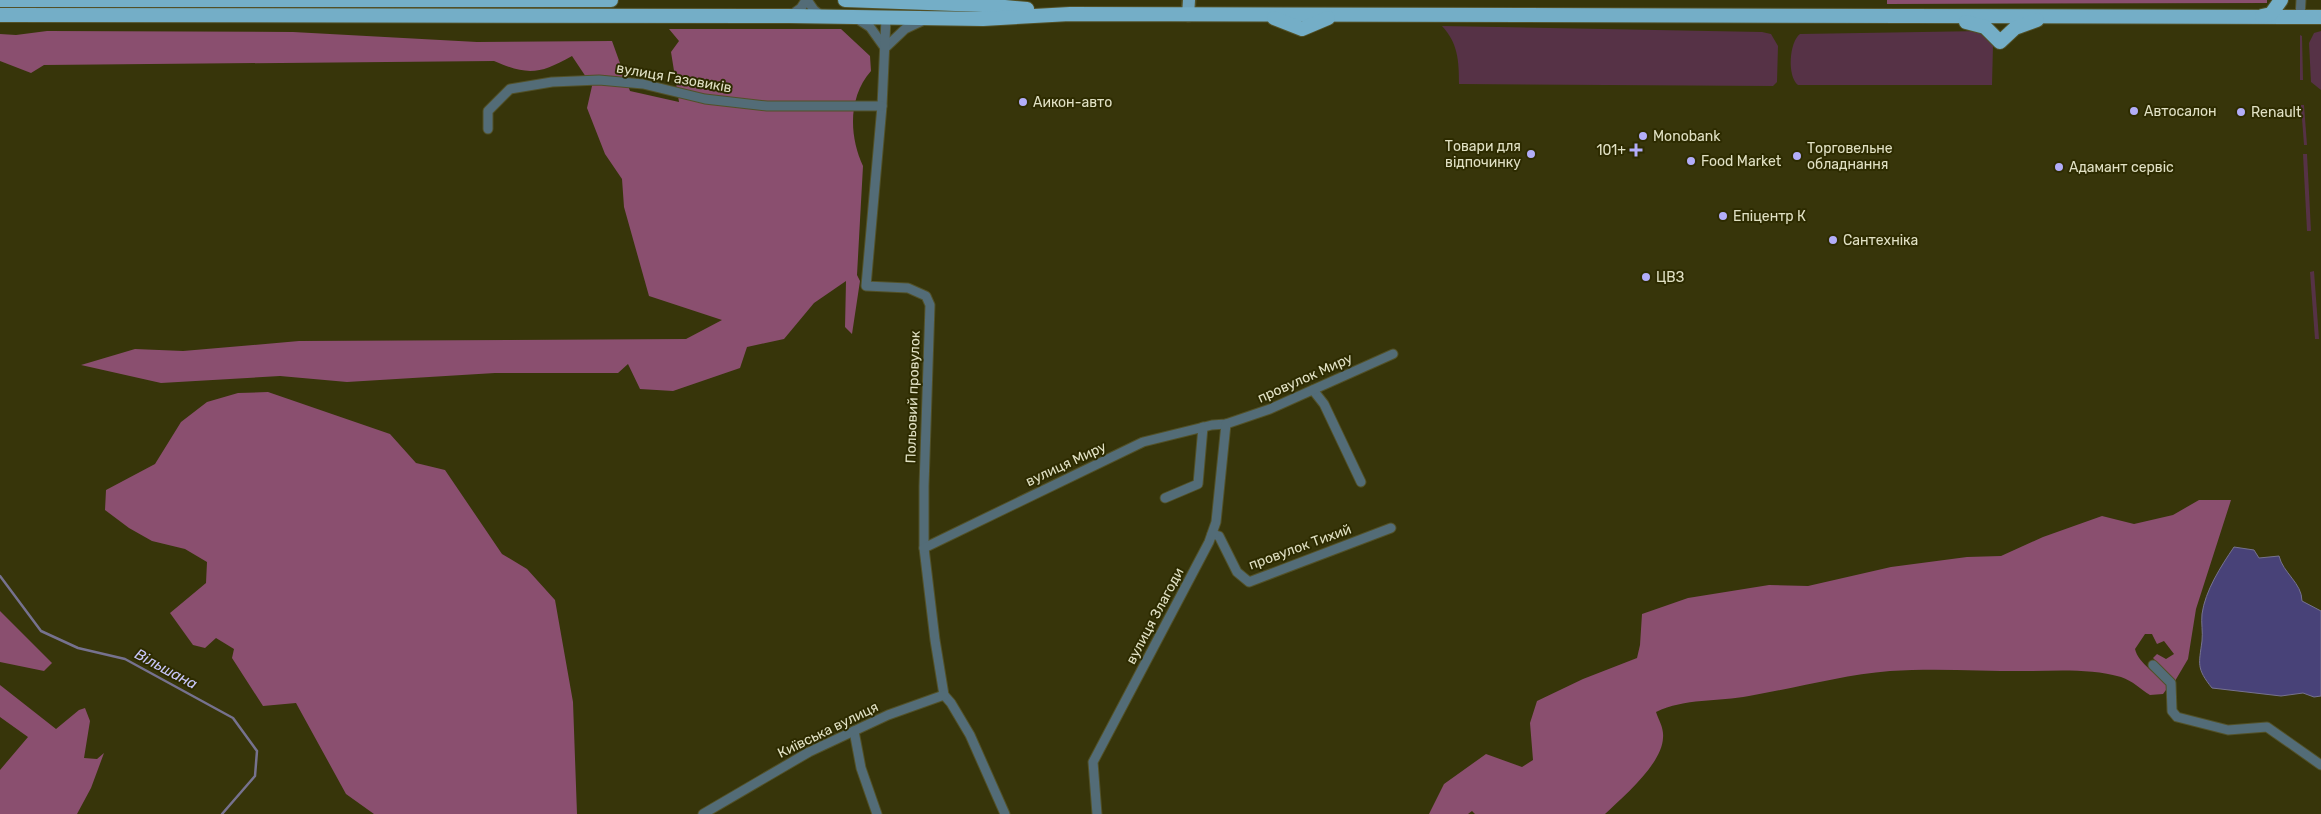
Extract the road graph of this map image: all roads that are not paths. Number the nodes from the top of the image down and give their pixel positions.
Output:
1 (0, 0) edge
2 (610, 0) edge
3 (807, 0) edge
4 (845, 0) edge
5 (1188, 0) edge
6 (2281, 0) edge
7 (2300, 0) edge
8 (863, 1) edge
9 (923, 4) junction
10 (1070, 14) junction
11 (1188, 14) junction
12 (0, 16) edge
13 (789, 16) junction
14 (824, 16) junction
15 (1932, 16) junction
16 (2045, 16) junction
17 (854, 17) junction
18 (2260, 17) junction
19 (2300, 17) junction
20 (2321, 17) edge
21 (886, 18) junction
22 (928, 18) junction
23 (885, 48) junction
24 (882, 106) junction
25 (488, 129) dead end
26 (1393, 354) dead end
27 (1314, 390) junction
28 (1226, 424) junction
29 (1203, 427) junction
30 (1361, 482) dead end
31 (1165, 498) dead end
32 (1391, 528) dead end
33 (1212, 534) junction
34 (924, 548) junction
35 (2153, 665) dead end
36 (944, 695) junction
37 (854, 731) junction
38 (2321, 765) edge
39 (703, 814) edge
40 (877, 814) edge
41 (1005, 814) edge
42 (1097, 814) edge

1 - 2 highway
3 - 13 street
3 - 14 street
4 - 8 highway
5 - 11 main road
6 - 18 highway
7 - 19 street
8 - 9 highway
8 - 21 street
9 - 10 highway
9 - 21 street
10 - 11 highway
10 - 22 highway
11 - 15 highway
12 - 13 highway
13 - 14 highway
14 - 17 highway
15 - 16 highway
15 - 16 highway
16 - 18 highway
17 - 21 highway
17 - 23 street
18 - 19 highway
19 - 20 highway
21 - 22 highway
21 - 23 street, Польовий провулок
22 - 23 street
23 - 24 street, Польовий провулок
24 - 25 street, вулиця Газовиків
24 - 34 street, Польовий провулок
26 - 27 street, провулок Миру
27 - 28 street, провулок Миру
27 - 30 street
28 - 29 street, вулиця Миру
28 - 33 street, вулиця Злагоди
29 - 31 street
29 - 34 street, вулиця Миру
32 - 33 street, провулок Тихий
33 - 42 street, вулиця Злагоди
34 - 36 street, Польовий провулок
35 - 38 street
36 - 37 street, Київська вулиця
36 - 41 street
37 - 39 street, Київська вулиця
37 - 40 street

